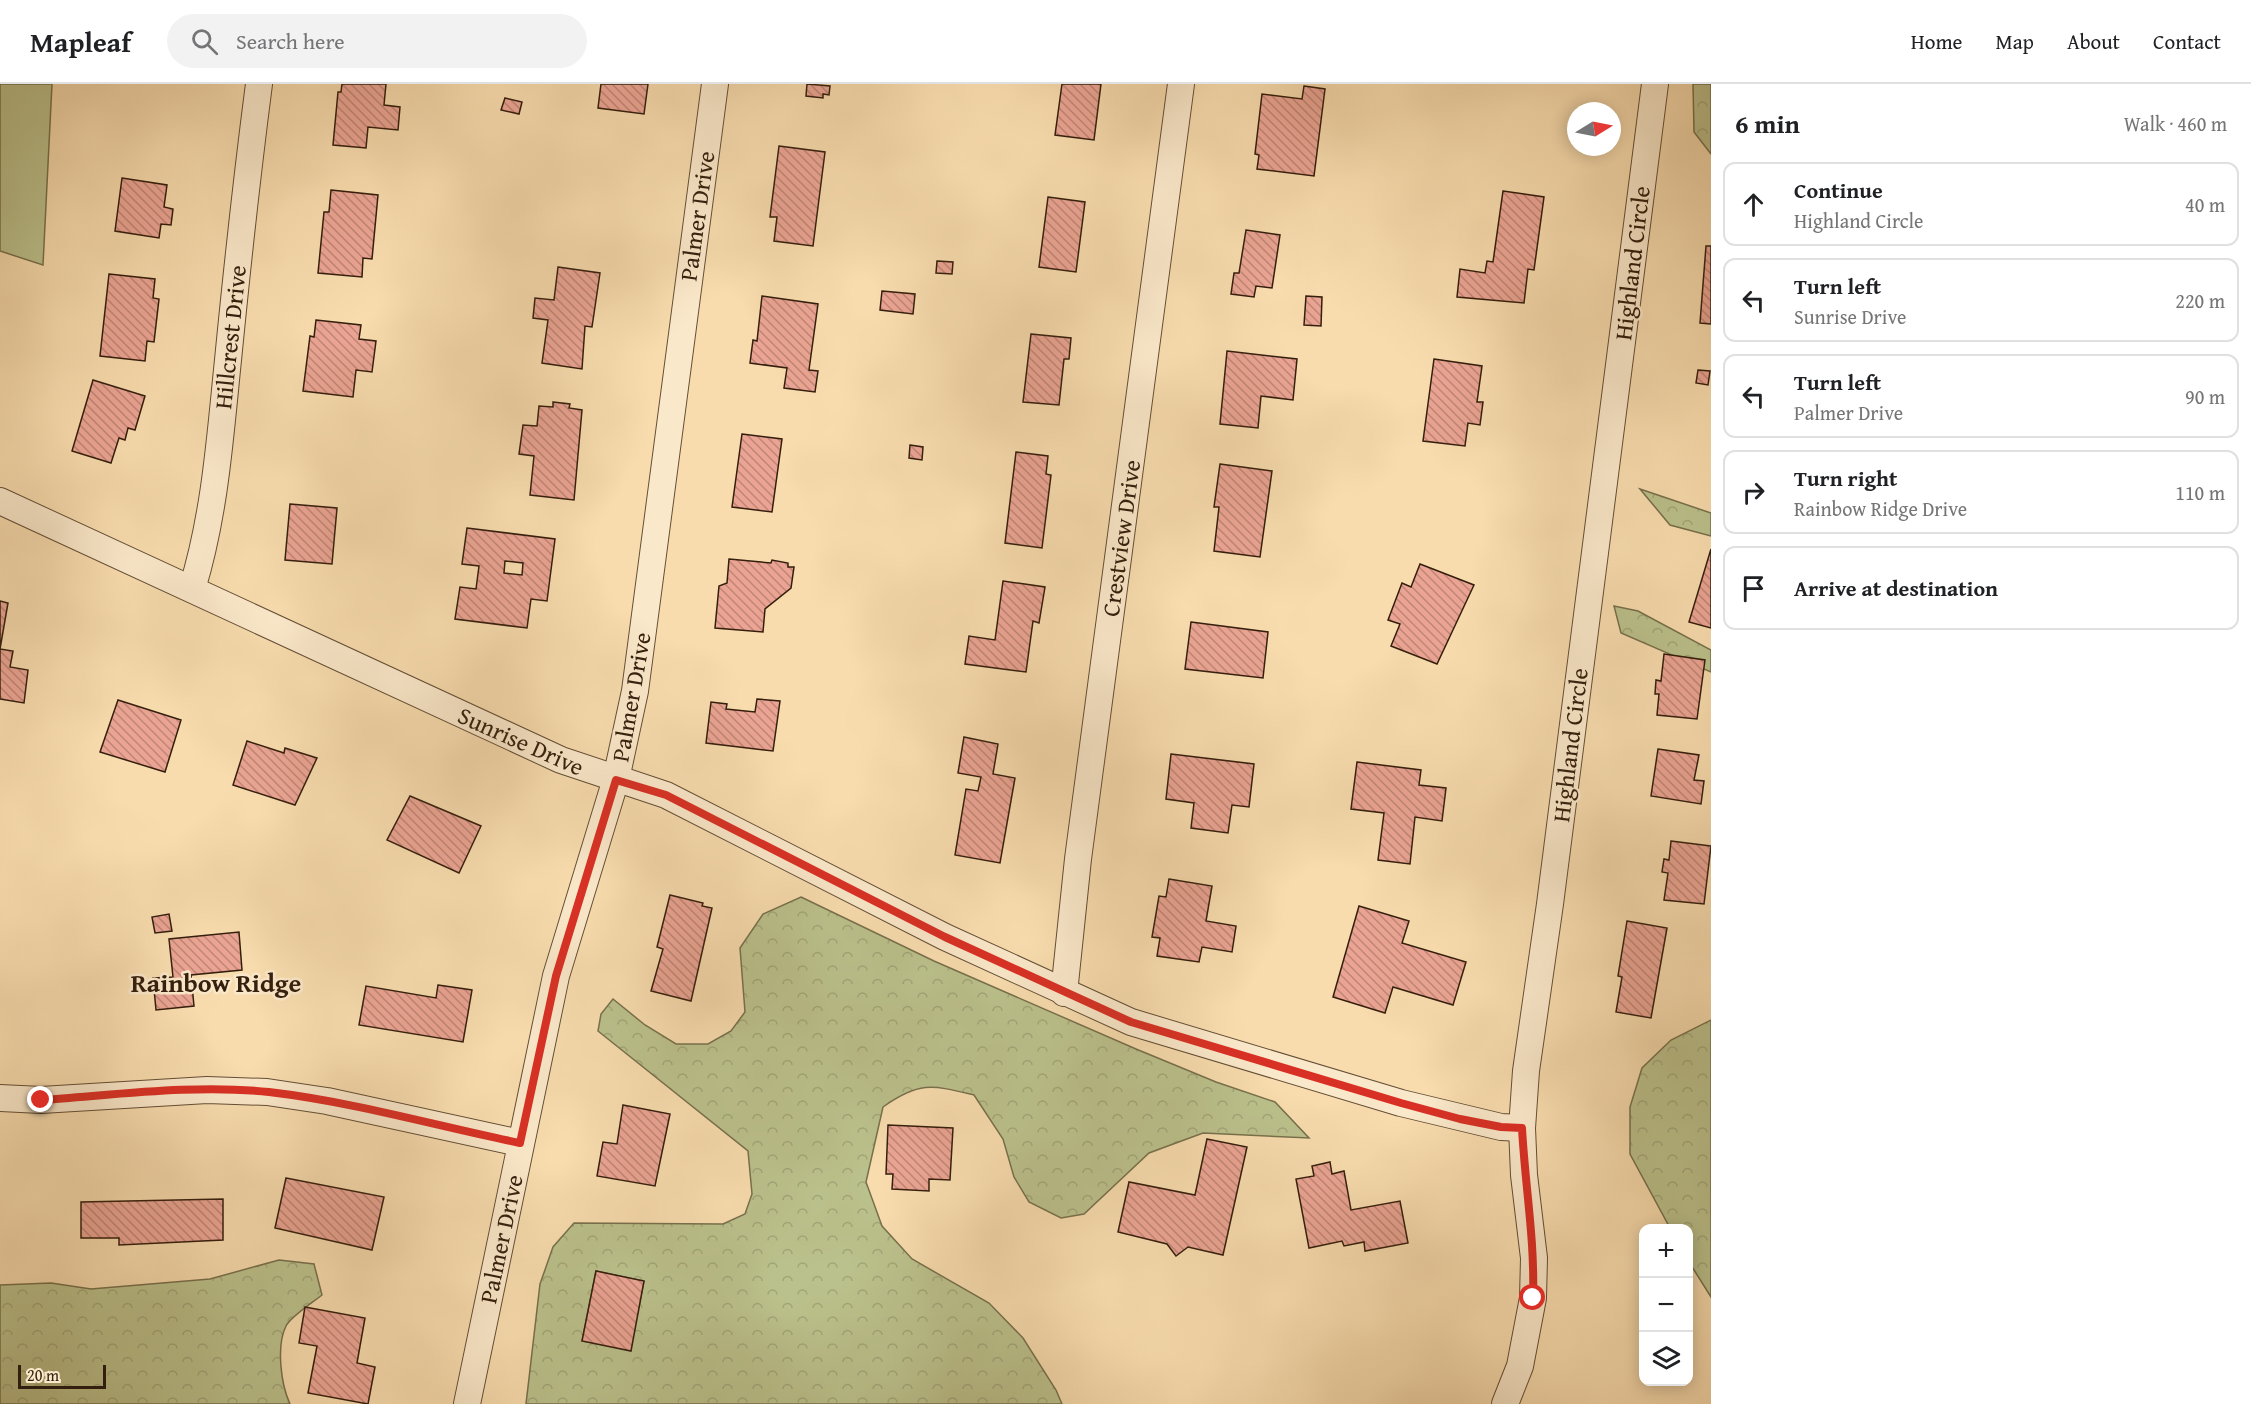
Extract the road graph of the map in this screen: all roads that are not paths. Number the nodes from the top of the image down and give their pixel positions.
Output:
1 (259, 84) edge
2 (715, 84) edge
3 (1181, 84) edge
4 (1655, 84) edge
5 (0, 501) edge
6 (192, 589) junction
7 (616, 780) junction
8 (1064, 993) junction
9 (0, 1098) edge
10 (1522, 1128) junction
11 (520, 1143) junction
12 (467, 1404) edge
13 (1505, 1404) edge

1 - 6 street, Hillcrest Drive
2 - 7 street, Palmer Drive
3 - 8 street, Crestview Drive
4 - 10 street, Highland Circle
5 - 6 street, Sunrise Drive
6 - 7 street, Sunrise Drive
7 - 8 street, Sunrise Drive
7 - 11 street, Palmer Drive
8 - 10 street, Sunrise Drive
9 - 11 street
10 - 13 street, Highland Circle
11 - 12 street, Palmer Drive

